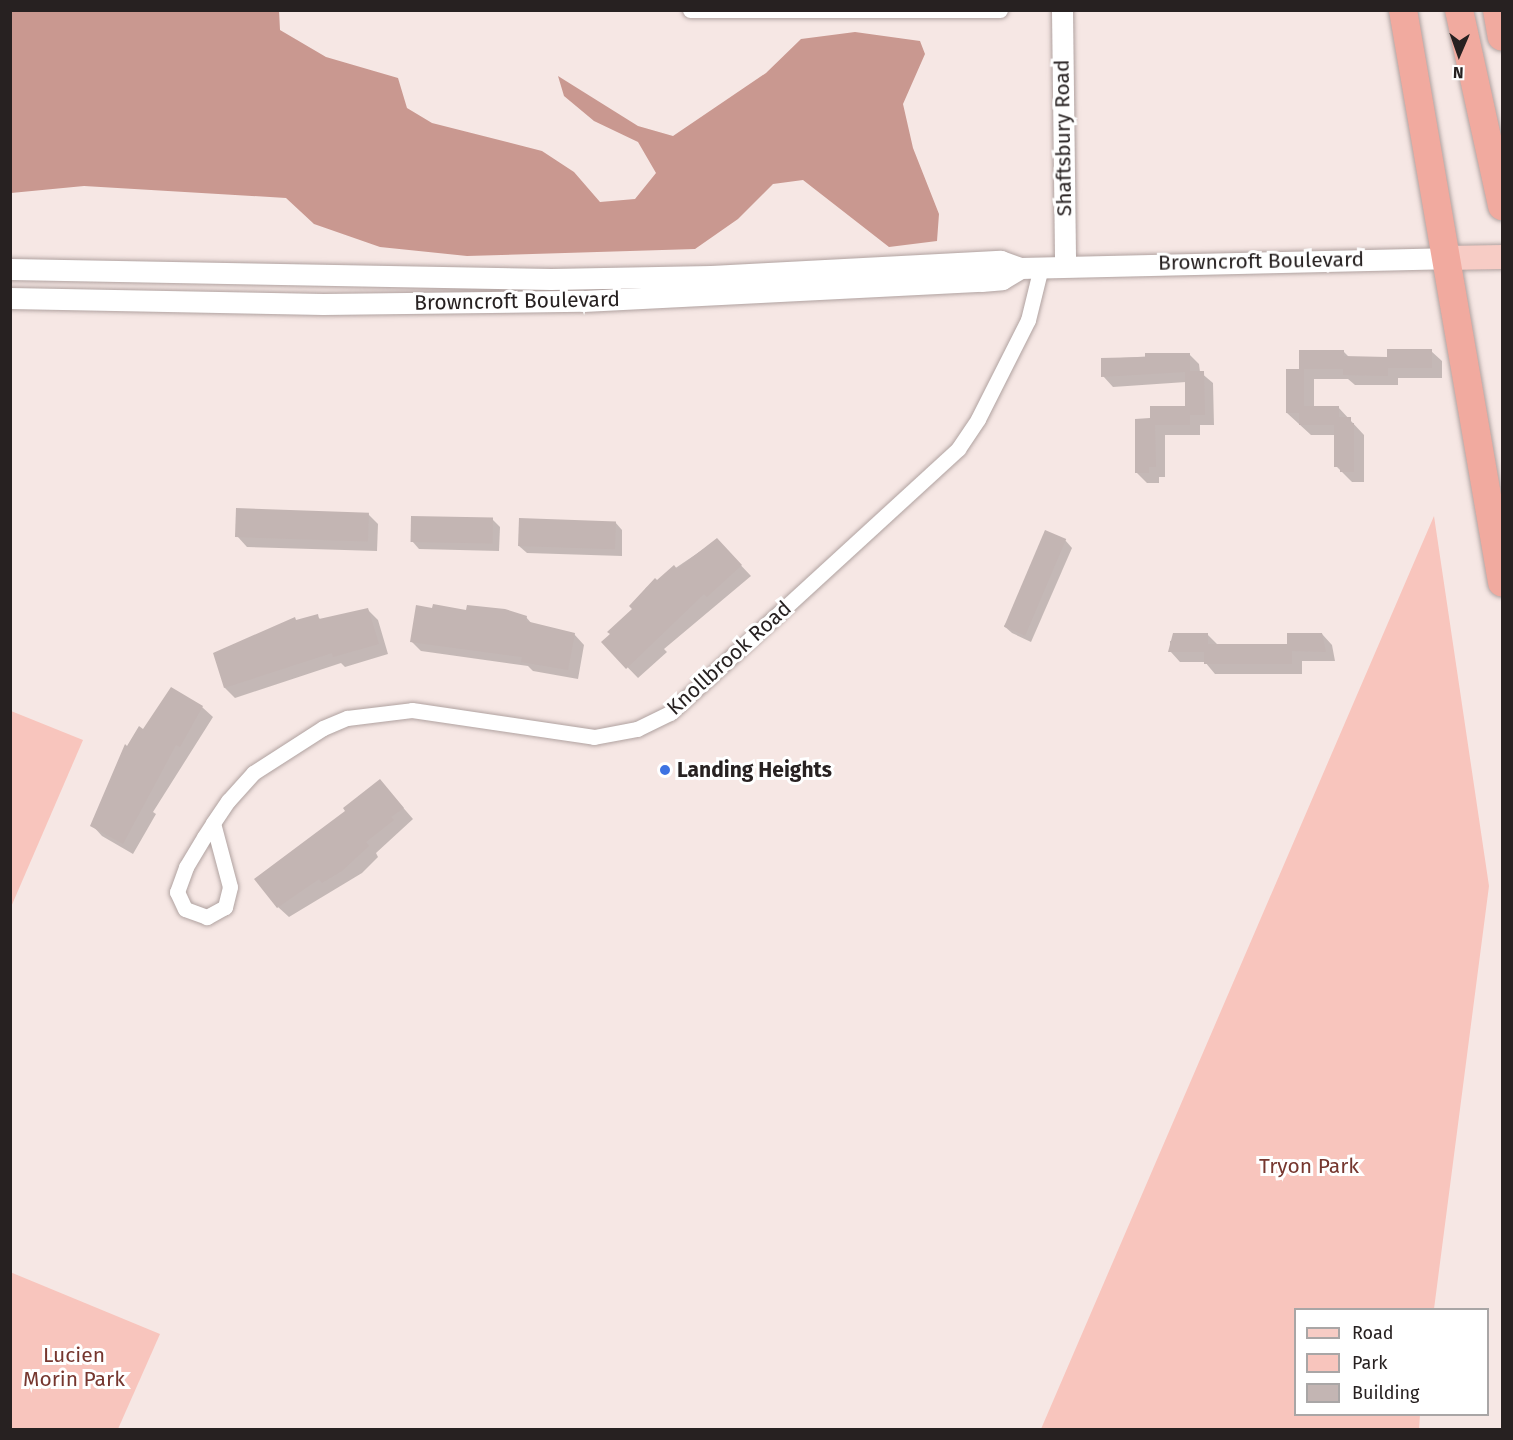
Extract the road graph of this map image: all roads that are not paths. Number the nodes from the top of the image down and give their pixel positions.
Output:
1 (690, 10) edge
2 (1000, 10) edge
3 (1062, 10) edge
4 (1403, 10) edge
5 (1459, 10) edge
6 (1497, 10) edge
7 (732, 12) edge
8 (1503, 37) edge
9 (1501, 199) edge
10 (1503, 257) edge
11 (1445, 258) junction
12 (1065, 266) junction
13 (1041, 267) junction
14 (1020, 268) junction
15 (10, 269) edge
16 (10, 298) edge
17 (1503, 582) edge
18 (213, 823) junction

1 - 7 street
2 - 7 street
3 - 12 main road, Shaftsbury Road
4 - 11 highway
5 - 9 highway
6 - 8 highway
10 - 11 main road, Browncroft Boulevard
11 - 12 main road, Browncroft Boulevard
11 - 17 highway
12 - 13 main road, Browncroft Boulevard
13 - 14 main road, Browncroft Boulevard
13 - 18 street, Knollbrook Road
14 - 15 main road, Browncroft Boulevard
14 - 16 main road, Browncroft Boulevard
18 - 18 street, Knollbrook Road

